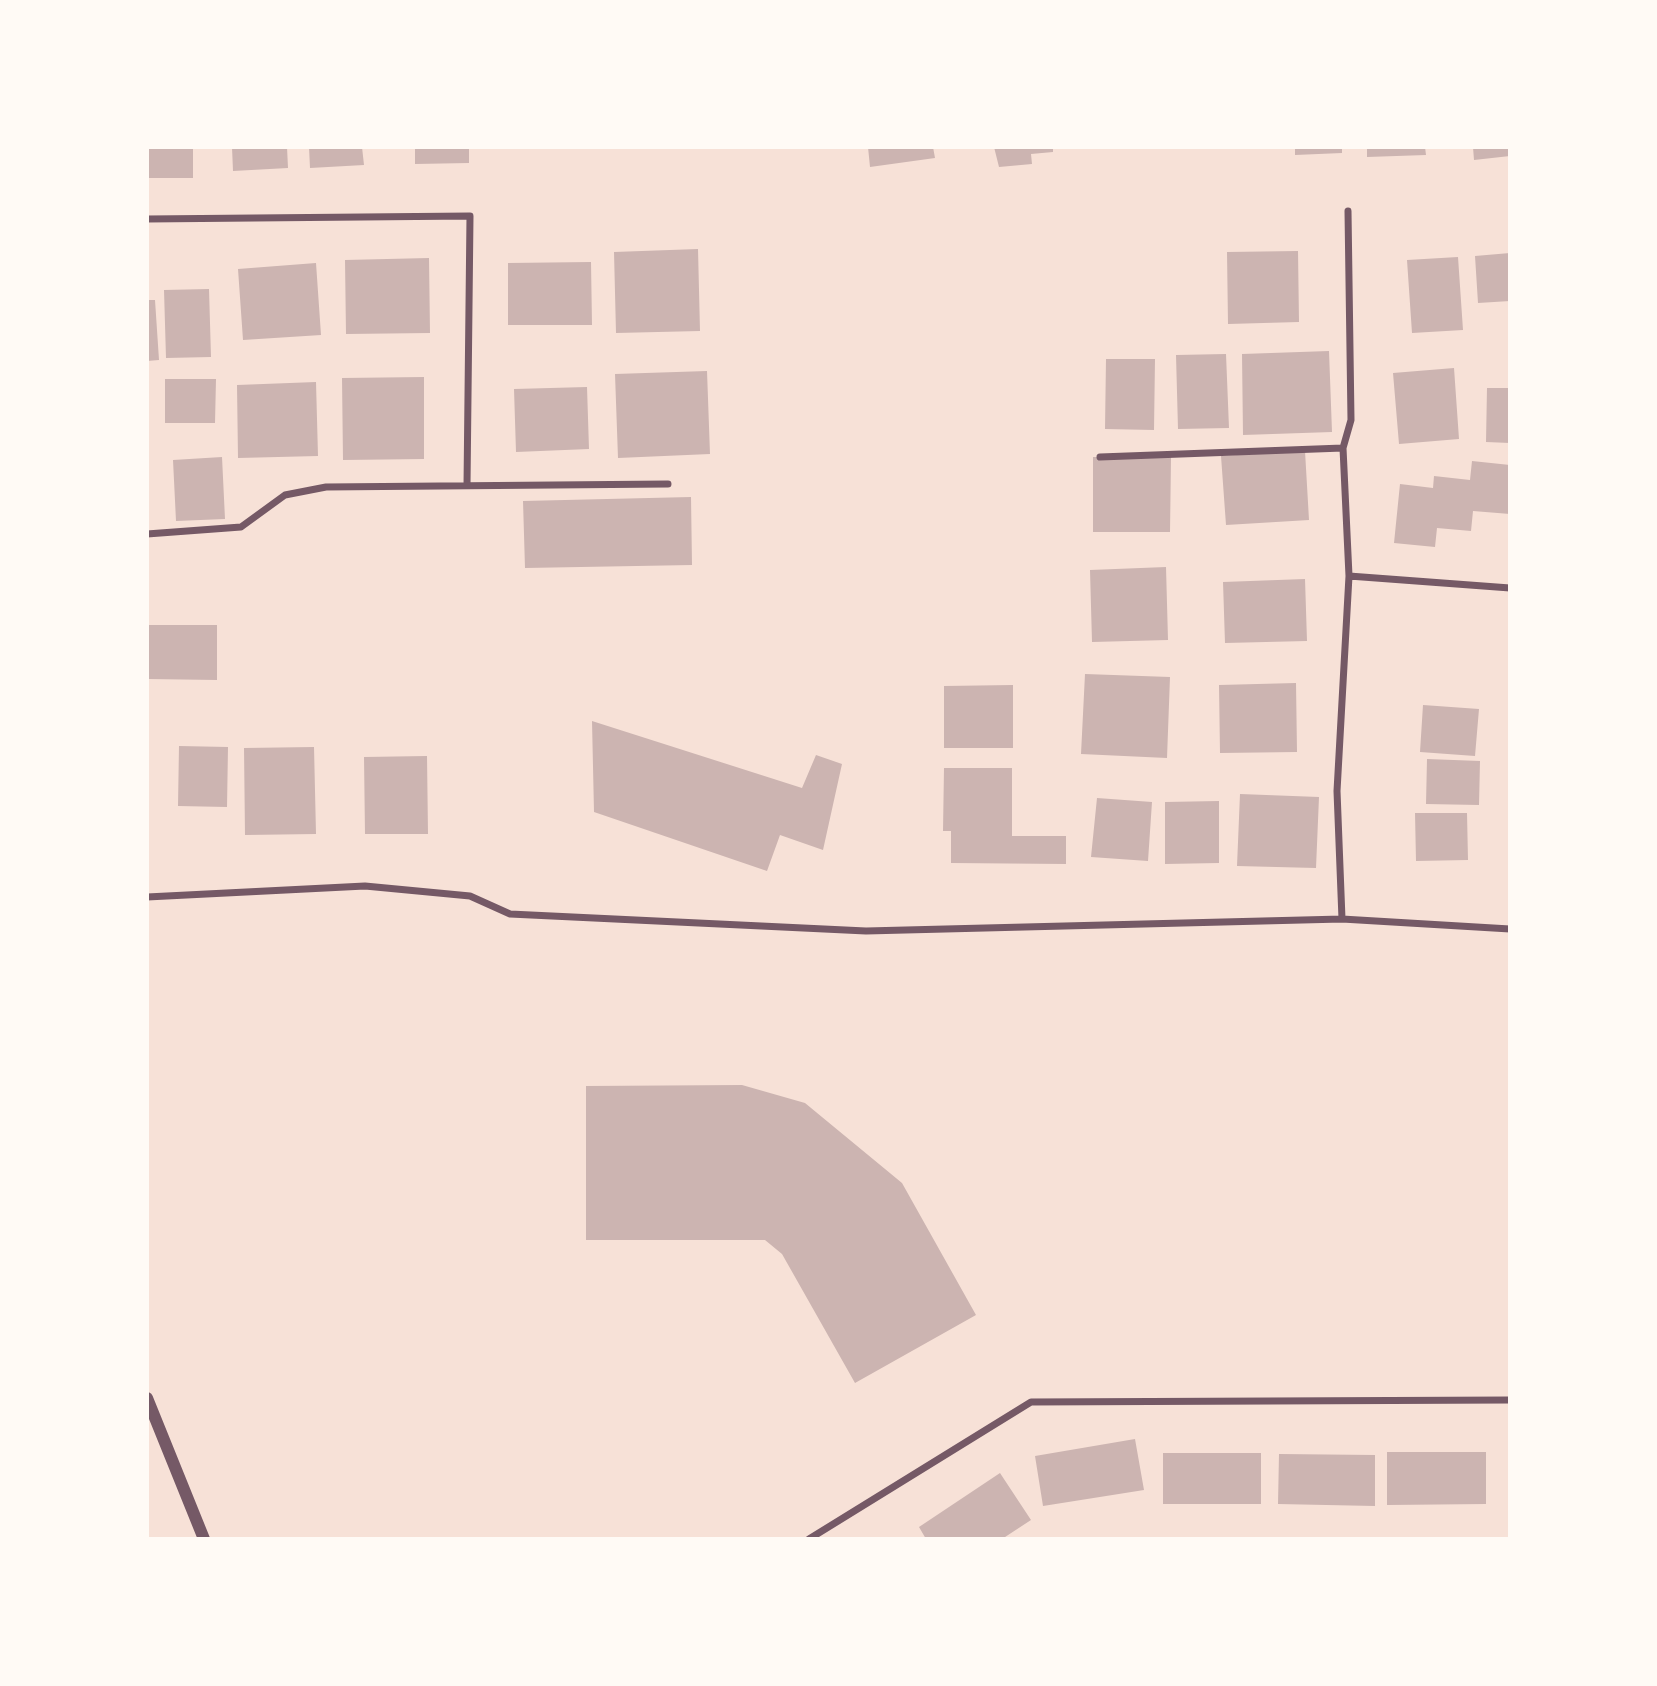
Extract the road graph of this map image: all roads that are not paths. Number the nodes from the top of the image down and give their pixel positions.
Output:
1 (1348, 211) dead end
2 (147, 219) edge
3 (1343, 448) junction
4 (1100, 457) dead end
5 (668, 484) dead end
6 (467, 485) junction
7 (147, 534) edge
8 (1349, 576) junction
9 (1510, 588) edge
10 (147, 897) edge
11 (1342, 919) junction
12 (1510, 929) edge
13 (147, 1398) edge
14 (1510, 1400) edge
15 (204, 1539) edge
16 (809, 1539) edge

1 - 3 street
2 - 6 street
3 - 4 street
3 - 8 street
5 - 6 street
6 - 7 street
8 - 9 street
8 - 11 street
10 - 11 street
11 - 12 street
13 - 15 street
14 - 16 street

